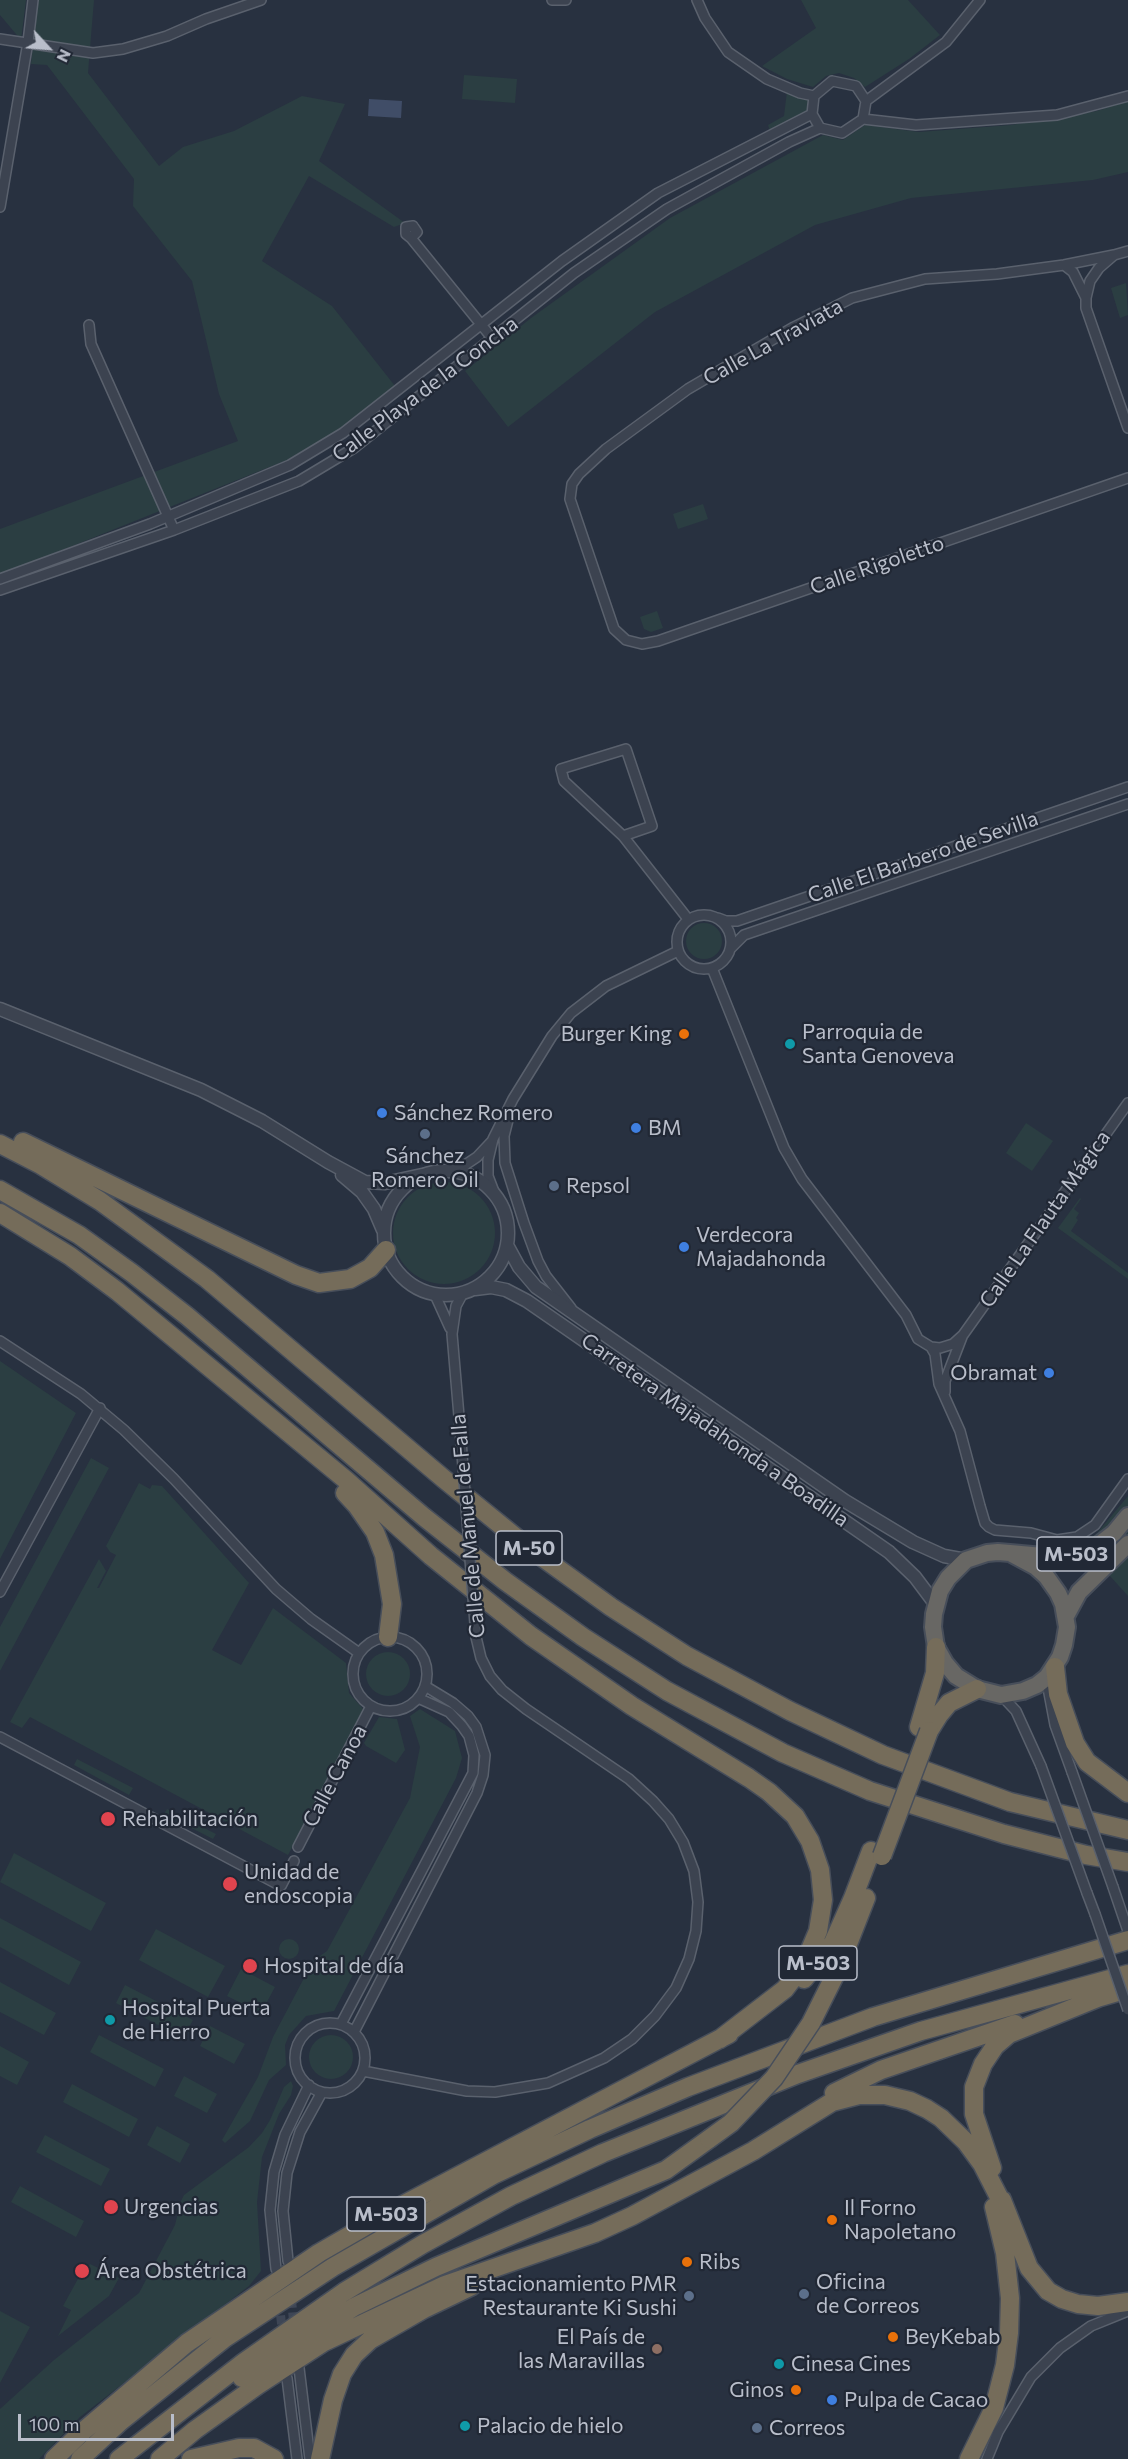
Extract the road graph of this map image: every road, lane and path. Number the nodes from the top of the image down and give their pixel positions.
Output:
1 (33, 0) edge
2 (261, 0) edge
3 (552, 0) edge
4 (566, 0) edge
5 (697, 0) edge
6 (980, 0) edge
7 (0, 39) edge
8 (28, 42) junction
9 (814, 96) junction
10 (1128, 96) edge
11 (866, 101) junction
12 (812, 114) junction
13 (863, 119) junction
14 (819, 128) junction
15 (0, 207) edge
16 (411, 238) dead end
17 (1128, 251) edge
18 (1114, 255) junction
19 (1064, 265) junction
20 (1086, 298) junction
21 (89, 325) dead end
22 (481, 325) junction
23 (492, 338) junction
24 (1128, 428) edge
25 (1128, 478) edge
26 (168, 516) junction
27 (174, 530) junction
28 (0, 579) edge
29 (0, 590) edge
30 (626, 640) joint
31 (1128, 787) edge
32 (1128, 804) edge
33 (622, 836) junction
34 (718, 918) junction
35 (688, 919) junction
36 (731, 948) junction
37 (678, 951) junction
38 (712, 968) junction
39 (0, 1009) edge
40 (513, 1099) junction
41 (1128, 1103) edge
42 (0, 1132) edge
43 (493, 1139) junction
44 (0, 1144) edge
45 (328, 1162) junction
46 (442, 1171) junction
47 (422, 1175) junction
48 (0, 1190) edge
49 (496, 1197) junction
50 (0, 1213) edge
51 (383, 1230) junction
52 (507, 1245) junction
53 (386, 1250) junction
54 (475, 1289) junction
55 (462, 1293) junction
56 (435, 1295) junction
57 (577, 1316) junction
58 (452, 1334) junction
59 (963, 1335) junction
60 (0, 1341) edge
61 (931, 1347) junction
62 (237, 1391) junction
63 (946, 1398) junction
64 (100, 1408) junction
65 (1128, 1479) edge
66 (1128, 1516) edge
67 (1128, 1544) edge
68 (1010, 1553) junction
69 (966, 1560) junction
70 (0, 1592) edge
71 (936, 1605) junction
72 (1066, 1616) junction
73 (388, 1637) junction
74 (936, 1647) junction
75 (359, 1653) junction
76 (1051, 1672) junction
77 (425, 1686) junction
78 (977, 1689) junction
79 (1001, 1695) junction
80 (418, 1698) junction
81 (374, 1707) junction
82 (924, 1729) junction
83 (0, 1731) edge
84 (0, 1737) edge
85 (1128, 1793) edge
86 (1128, 1830) edge
87 (300, 1847) dead end
88 (876, 1854) junction
89 (292, 1861) dead end
90 (1128, 1862) edge
91 (281, 1881) junction
92 (1128, 1931) edge
93 (1128, 1940) edge
94 (1128, 1974) edge
95 (1128, 1989) edge
96 (1100, 1997) junction
97 (1128, 2010) edge
98 (341, 2024) junction
99 (354, 2032) junction
100 (720, 2039) junction
101 (363, 2070) junction
102 (309, 2085) junction
103 (322, 2092) junction
104 (966, 2142) junction
105 (720, 2169) junction
106 (1006, 2211) junction
107 (547, 2250) junction
108 (288, 2261) tunnel mouth
109 (276, 2269) tunnel mouth
110 (1128, 2302) edge
111 (1128, 2311) edge
112 (298, 2368) dead end
113 (287, 2378) dead end
114 (56, 2459) edge
115 (80, 2459) edge
116 (119, 2459) edge
117 (136, 2459) edge
118 (160, 2459) edge
119 (191, 2459) edge
120 (274, 2459) edge
121 (297, 2459) edge
122 (309, 2459) edge
123 (320, 2459) edge
124 (969, 2459) edge
125 (987, 2459) edge

1 - 8 street
2 - 8 street
3 - 4 street
5 - 9 street
6 - 11 street
7 - 8 street
8 - 15 street
9 - 11 street
9 - 12 street
10 - 13 street
11 - 13 street
12 - 14 street
12 - 22 street, Calle Playa de la Concha
13 - 14 street
14 - 23 street, Calle Playa de la Concha
16 - 22 street
17 - 18 street, Calle La Traviata
18 - 19 street, Calle La Traviata
18 - 20 street
19 - 20 street
19 - 30 street, Calle La Traviata
20 - 24 street
21 - 26 street
22 - 23 street
22 - 26 street, Calle Playa de la Concha
23 - 27 street, Calle Playa de la Concha
25 - 30 street, Calle Rigoletto
26 - 27 street
26 - 28 street, Calle Playa de la Concha
27 - 29 street, Calle Playa de la Concha
31 - 34 street, Calle El Barbero de Sevilla
32 - 36 street, Calle El Barbero de Sevilla
33 - 33 street
33 - 35 street
34 - 35 street
34 - 36 street
35 - 37 street
36 - 38 street
37 - 38 street
37 - 40 street
38 - 61 street
39 - 45 street
40 - 43 street
40 - 57 street
41 - 59 street, Calle La Flauta Mágica
42 - 53 highway
43 - 46 street
43 - 49 street
44 - 86 highway, M-50
45 - 47 street
45 - 51 street
46 - 47 street
46 - 49 street
47 - 51 street
48 - 90 highway, M-50
49 - 52 street
50 - 62 highway
51 - 53 street
52 - 54 street
52 - 57 street, Carretera Majadahonda a Boadilla
53 - 56 street
54 - 55 street
54 - 71 street, Carretera Majadahonda a Boadilla
55 - 56 street
55 - 58 street, Calle de Manuel de Falla
56 - 58 street, Calle de Manuel de Falla
57 - 69 street, Carretera Majadahonda a Boadilla
58 - 101 street, Calle de Manuel de Falla, bridge
59 - 61 street
59 - 63 street
60 - 64 street
61 - 63 street
62 - 73 highway
62 - 100 highway
63 - 65 street
64 - 70 street
64 - 75 street
66 - 68 highway, M-503
67 - 72 highway, M-503
68 - 69 highway, M-503
68 - 72 highway, M-503
69 - 71 highway, M-503
71 - 74 highway, M-503
72 - 76 highway, M-503
73 - 75 street
73 - 77 street
74 - 78 highway
74 - 82 highway, M-503
75 - 81 street
76 - 79 highway
76 - 85 highway
76 - 92 street, bridge
77 - 80 street
77 - 99 street
78 - 79 highway
78 - 82 highway, M-503
79 - 97 street, bridge
80 - 81 street
80 - 98 street
81 - 87 street, Calle Canoa
82 - 88 highway, M-503
83 - 91 street
84 - 91 street
88 - 100 highway, M-503
88 - 117 highway, M-503, bridge
89 - 91 street
93 - 115 highway
94 - 116 highway
95 - 96 highway
96 - 105 highway
96 - 106 highway
98 - 99 street
98 - 102 street
99 - 101 street
100 - 114 highway, M-503
101 - 103 street
102 - 103 street
102 - 109 street
103 - 108 street
104 - 105 highway
104 - 106 highway
104 - 124 highway
105 - 107 highway
106 - 110 highway
107 - 118 highway
107 - 123 highway
111 - 125 street
112 - 122 street
113 - 121 street
119 - 120 highway

